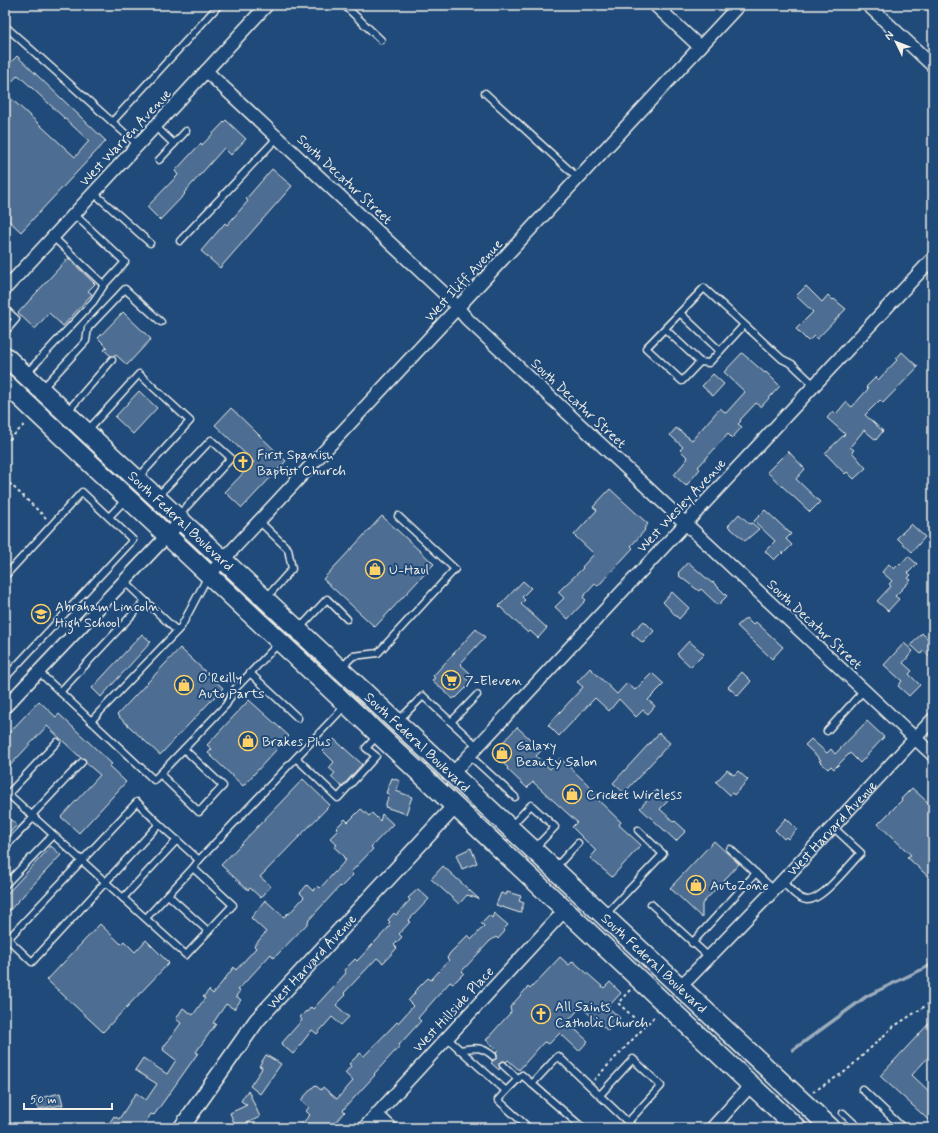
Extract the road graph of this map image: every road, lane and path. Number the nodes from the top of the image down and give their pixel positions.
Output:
1 (219, 5) edge
2 (267, 5) edge
3 (344, 5) edge
4 (655, 5) edge
5 (739, 5) edge
6 (868, 5) edge
7 (6, 30) edge
8 (381, 40) dead end
9 (700, 47) junction
10 (933, 66) edge
11 (206, 71) junction
12 (485, 93) dead end
13 (112, 122) junction
14 (155, 126) junction
15 (186, 131) dead end
16 (278, 137) junction
17 (174, 144) junction
18 (138, 145) junction
19 (159, 160) dead end
20 (578, 178) junction
21 (94, 193) junction
22 (74, 214) junction
23 (53, 237) junction
24 (180, 241) dead end
25 (150, 243) dead end
26 (933, 258) edge
27 (104, 285) junction
28 (5, 289) edge
29 (458, 307) junction
30 (5, 309) edge
31 (680, 313) junction
32 (161, 322) dead end
33 (744, 325) junction
34 (665, 329) junction
35 (5, 332) edge
36 (720, 351) junction
37 (5, 356) edge
38 (112, 360) dead end
39 (700, 362) junction
40 (25, 375) junction
41 (5, 383) edge
42 (814, 385) junction
43 (41, 390) junction
44 (66, 413) junction
45 (26, 423) dead end
46 (86, 432) junction
47 (5, 444) edge
48 (5, 479) edge
49 (137, 480) junction
50 (127, 498) junction
51 (156, 498) junction
52 (398, 516) dead end
53 (109, 517) junction
54 (179, 519) junction
55 (259, 521) junction
56 (685, 523) junction
57 (53, 524) junction
58 (167, 536) junction
59 (223, 560) junction
60 (209, 575) junction
61 (5, 576) edge
62 (124, 581) junction
63 (265, 599) junction
64 (145, 601) junction
65 (347, 619) dead end
66 (298, 630) junction
67 (176, 631) junction
68 (280, 642) junction
69 (340, 669) junction
70 (38, 672) junction
71 (250, 673) junction
72 (5, 678) edge
73 (864, 690) junction
74 (60, 692) junction
75 (477, 695) dead end
76 (346, 704) junction
77 (5, 708) edge
78 (298, 718) dead end
79 (933, 719) edge
80 (91, 721) junction
81 (397, 722) junction
82 (451, 722) junction
83 (827, 731) dead end
84 (378, 734) junction
85 (915, 738) junction
86 (57, 742) dead end
87 (184, 748) junction
88 (473, 751) junction
89 (933, 755) edge
90 (296, 758) junction
91 (82, 762) dead end
92 (160, 774) junction
93 (452, 774) junction
94 (7, 793) edge
95 (515, 797) dead end
96 (455, 806) junction
97 (33, 816) junction
98 (160, 824) junction
99 (509, 827) junction
100 (833, 827) junction
101 (638, 830) dead end
102 (53, 835) junction
103 (177, 840) junction
104 (578, 842) dead end
105 (5, 847) edge
106 (730, 849) dead end
107 (533, 850) junction
108 (82, 860) junction
109 (199, 860) junction
110 (551, 867) junction
111 (193, 868) junction
112 (756, 874) junction
113 (106, 883) junction
114 (5, 885) edge
115 (778, 886) junction
116 (168, 895) junction
117 (123, 898) junction
118 (651, 904) dead end
119 (565, 910) junction
120 (604, 916) junction
121 (146, 918) junction
122 (208, 931) junction
123 (692, 943) junction
124 (605, 948) junction
125 (709, 957) junction
126 (678, 986) junction
127 (632, 988) dead end
128 (933, 1002) edge
129 (665, 1004) junction
130 (644, 1027) junction
131 (447, 1038) junction
132 (459, 1050) junction
133 (492, 1056) dead end
134 (503, 1065) dead end
135 (518, 1079) junction
136 (532, 1084) junction
137 (589, 1085) junction
138 (752, 1085) junction
139 (862, 1089) dead end
140 (506, 1091) junction
141 (811, 1093) dead end
142 (600, 1095) junction
143 (843, 1113) dead end
144 (376, 1114) junction
145 (628, 1122) junction
146 (182, 1128) edge
147 (364, 1128) edge
148 (391, 1128) edge
149 (529, 1128) edge
150 (583, 1128) edge
151 (634, 1128) edge
152 (712, 1128) edge
153 (797, 1128) edge
154 (824, 1128) edge
155 (831, 1128) edge
156 (859, 1128) edge
157 (903, 1128) edge

1 - 13 lane
2 - 11 street, West Warren Avenue
3 - 8 lane
4 - 9 street
5 - 9 street, West Iliff Avenue
6 - 10 street
7 - 13 lane
9 - 20 street, West Iliff Avenue
11 - 14 street, West Warren Avenue
11 - 16 street, South Decatur Street
12 - 20 lane
13 - 18 lane
14 - 17 lane
14 - 18 street, West Warren Avenue
15 - 17 lane
16 - 24 lane
16 - 29 street, South Decatur Street
17 - 19 lane
18 - 21 street, West Warren Avenue
20 - 29 street, West Iliff Avenue
21 - 22 street, West Warren Avenue
21 - 25 lane
22 - 23 street, West Warren Avenue
22 - 27 lane
23 - 27 lane
23 - 28 street, West Warren Avenue
26 - 42 street, West Wesley Avenue
27 - 40 lane
29 - 55 street, West Iliff Avenue
29 - 56 street, South Decatur Street
30 - 35 lane
31 - 33 lane
31 - 34 lane
31 - 36 lane
32 - 43 lane
33 - 36 lane
33 - 42 lane
34 - 39 lane
34 - 39 lane
36 - 39 lane
37 - 40 main road, South Federal Boulevard
38 - 44 lane
40 - 43 main road, South Federal Boulevard
41 - 50 main road, South Federal Boulevard
42 - 56 street, West Wesley Avenue
43 - 44 main road, South Federal Boulevard
44 - 46 main road, South Federal Boulevard
45 - 47 path
46 - 49 main road, South Federal Boulevard
46 - 49 lane
48 - 57 path
49 - 51 main road, South Federal Boulevard
50 - 53 lane
50 - 58 main road, South Federal Boulevard
51 - 54 main road, South Federal Boulevard
51 - 54 lane
52 - 69 lane
53 - 57 lane
53 - 72 lane
54 - 58 street
54 - 59 main road, South Federal Boulevard
55 - 59 street, West Iliff Avenue
55 - 63 lane
56 - 73 street, South Decatur Street
56 - 88 street, West Wesley Avenue
57 - 61 lane
58 - 60 main road, South Federal Boulevard
58 - 62 street
59 - 60 street, West Iliff Avenue
59 - 63 main road, South Federal Boulevard
60 - 67 lane
60 - 68 main road, South Federal Boulevard
62 - 64 lane
62 - 70 street
63 - 66 main road, South Federal Boulevard
64 - 67 lane
64 - 74 lane
65 - 66 lane
66 - 69 main road, South Federal Boulevard
67 - 80 lane
68 - 71 lane
68 - 76 main road, South Federal Boulevard
69 - 81 main road, South Federal Boulevard
70 - 74 lane
70 - 77 street
71 - 78 lane
71 - 87 lane
73 - 83 lane
73 - 85 street, South Decatur Street
74 - 80 lane
75 - 82 lane
76 - 84 main road, South Federal Boulevard
76 - 90 lane
76 - 93 main road
79 - 85 street, West Harvard Avenue
80 - 92 lane
81 - 82 lane
81 - 93 main road, South Federal Boulevard
82 - 88 lane
84 - 90 lane
84 - 96 main road, South Federal Boulevard
85 - 89 street, South Decatur Street
85 - 100 street, West Harvard Avenue
86 - 94 lane
87 - 92 lane
87 - 92 lane
88 - 93 street, West Wesley Avenue
88 - 95 lane
90 - 109 lane
91 - 97 lane
93 - 99 main road, South Federal Boulevard
94 - 97 lane
96 - 110 main road
96 - 119 main road, South Federal Boulevard
96 - 146 street, West Harvard Avenue
97 - 102 lane
97 - 105 lane
98 - 103 lane
98 - 108 lane
98 - 113 lane
99 - 107 main road, South Federal Boulevard
99 - 107 lane
100 - 115 street, West Harvard Avenue
100 - 115 lane
101 - 120 lane
102 - 108 lane
102 - 114 lane
103 - 109 lane
103 - 117 lane
104 - 110 lane
106 - 112 lane
107 - 110 main road, South Federal Boulevard
108 - 113 lane
108 - 113 lane
109 - 111 lane
110 - 120 main road, South Federal Boulevard
111 - 116 lane
111 - 122 lane
112 - 115 lane
112 - 123 lane
113 - 117 lane
115 - 125 street, West Harvard Avenue
116 - 121 lane
116 - 122 lane
117 - 121 lane
118 - 123 lane
119 - 124 main road, South Federal Boulevard
119 - 131 street, West Hillside Place
120 - 126 main road, South Federal Boulevard
121 - 122 lane
123 - 125 lane
124 - 126 main road
124 - 129 main road, South Federal Boulevard
125 - 126 street, West Harvard Avenue
126 - 155 main road, South Federal Boulevard
127 - 130 path
128 - 141 path
129 - 130 path
129 - 138 main road, South Federal Boulevard
130 - 137 path
131 - 132 lane
131 - 144 street, West Hillside Place
132 - 133 lane
132 - 140 lane
134 - 135 lane
135 - 136 lane
135 - 140 lane
136 - 137 lane
136 - 150 lane
137 - 142 lane
138 - 152 street
138 - 153 main road, South Federal Boulevard
138 - 154 main road
139 - 157 lane
140 - 149 lane
142 - 145 lane
142 - 145 lane
143 - 156 lane
144 - 147 street, West Hillside Place
144 - 148 street
145 - 151 lane

